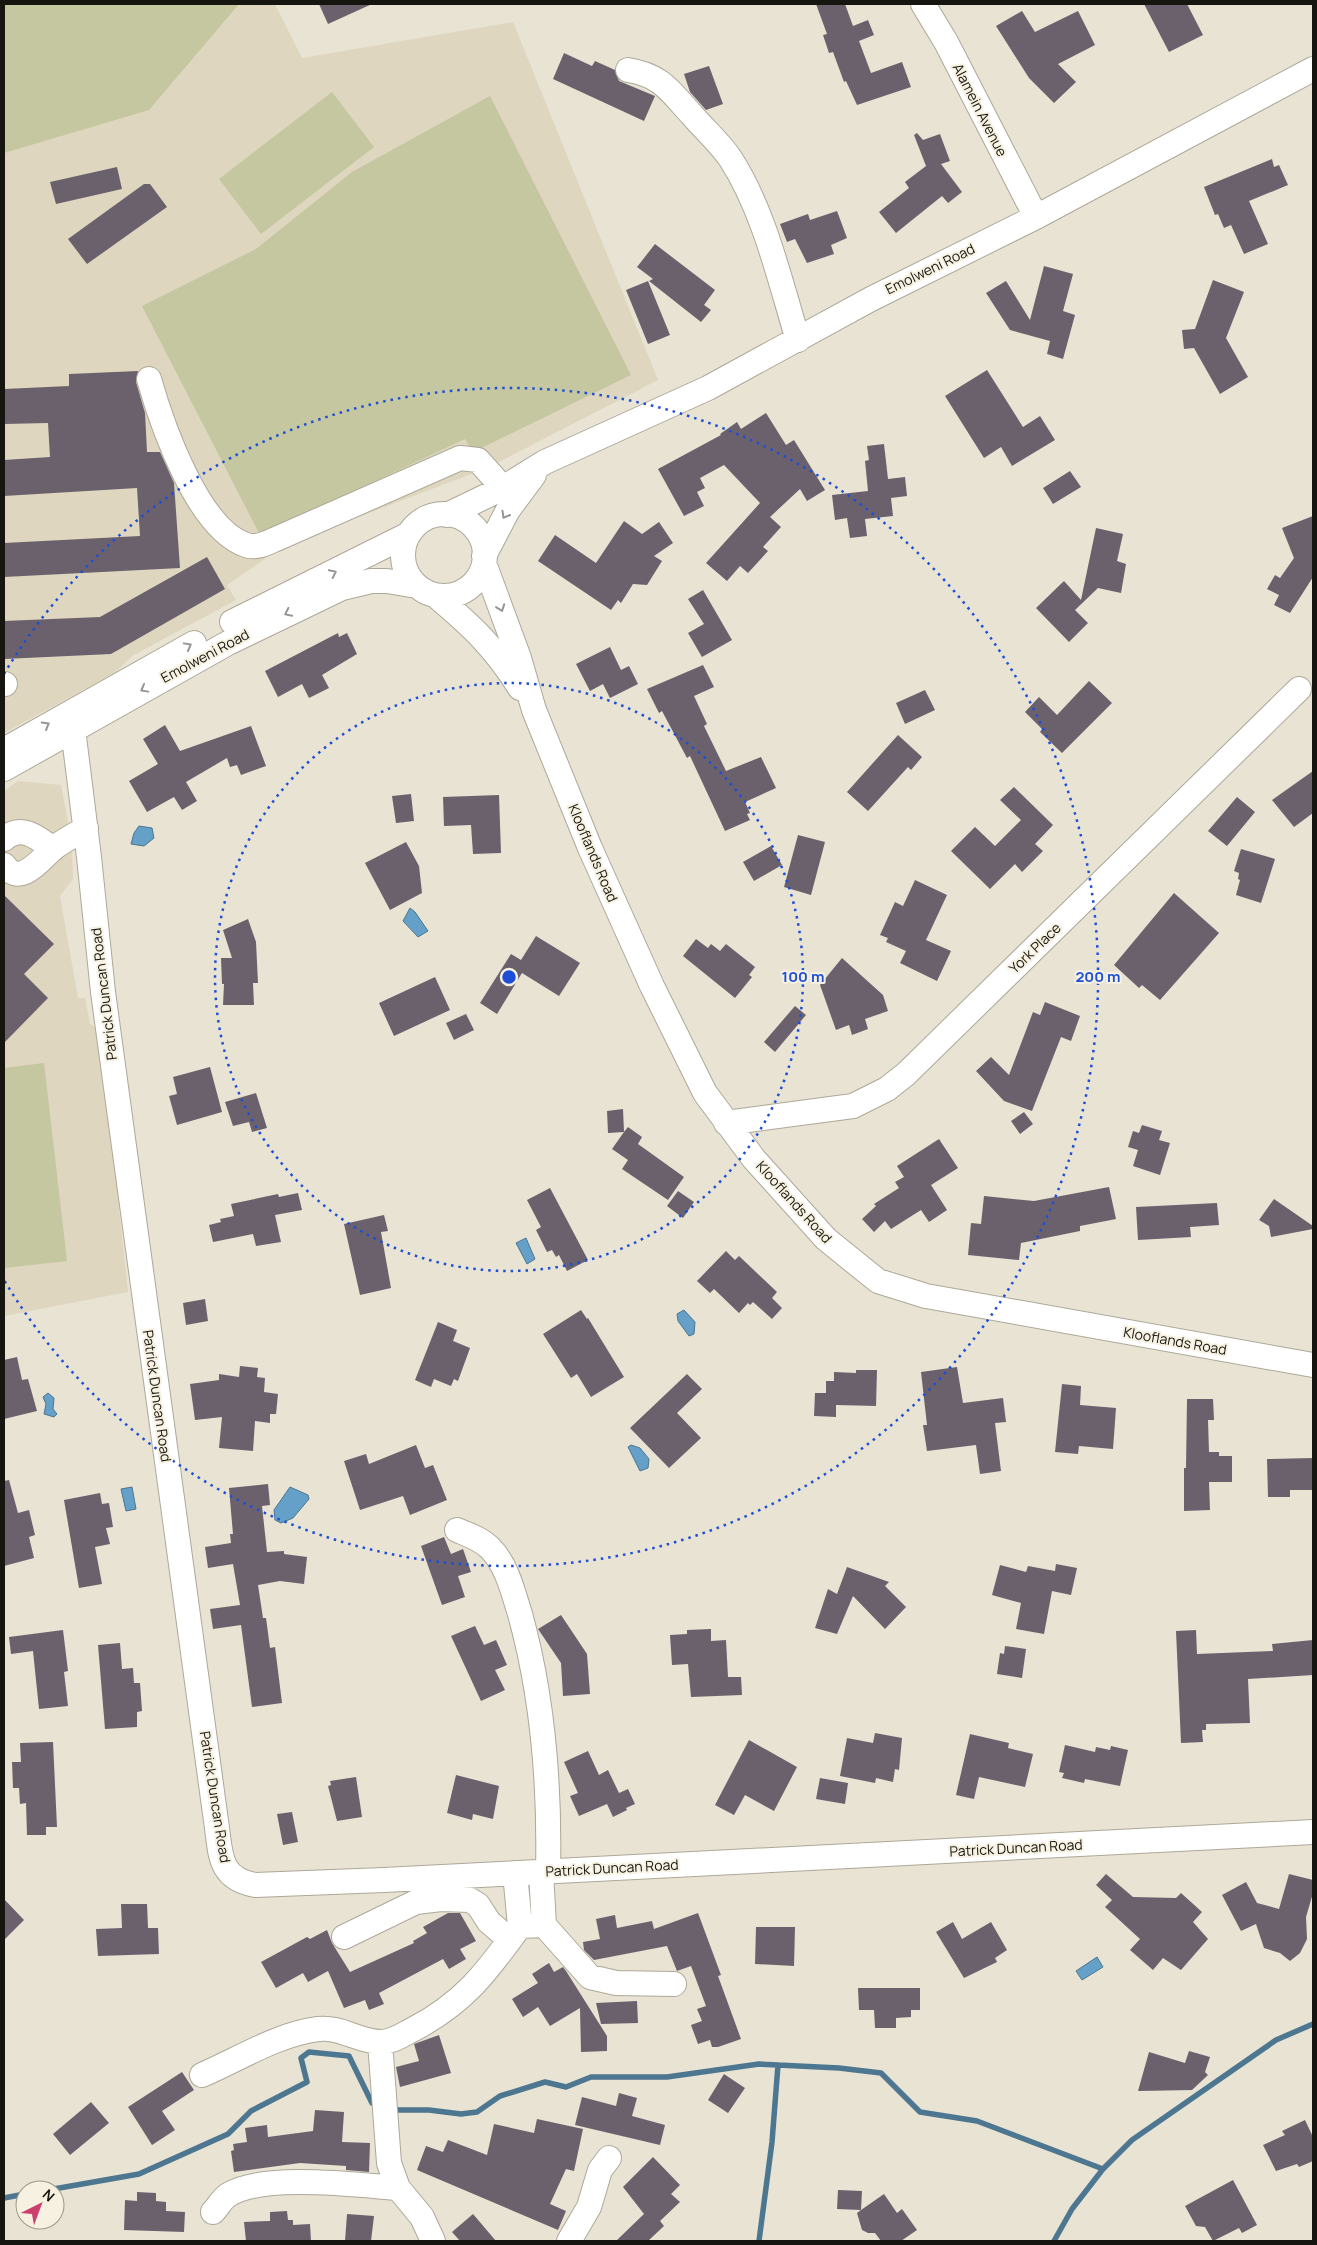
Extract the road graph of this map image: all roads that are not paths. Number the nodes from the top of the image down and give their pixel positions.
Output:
1 (923, 4) edge
2 (1313, 69) edge
3 (628, 70) dead end
4 (1036, 217) junction
5 (798, 340) junction
6 (149, 379) dead end
7 (545, 462) junction
8 (503, 488) junction
9 (447, 514) junction
10 (409, 534) junction
11 (484, 560) junction
12 (427, 591) junction
13 (1299, 689) dead end
14 (534, 710) junction
15 (73, 729) junction
16 (48, 743) junction
17 (4, 750) edge
18 (4, 769) edge
19 (81, 788) junction
20 (86, 828) junction
21 (4, 839) edge
22 (53, 849) junction
23 (4, 865) edge
24 (726, 1124) junction
25 (1313, 1365) edge
26 (457, 1530) dead end
27 (1313, 1832) edge
28 (544, 1872) junction
29 (516, 1873) junction
30 (544, 1925) junction
31 (515, 1933) junction
32 (344, 1937) dead end
33 (674, 1984) dead end
34 (380, 2042) junction
35 (202, 2075) dead end
36 (609, 2158) dead end
37 (398, 2188) junction
38 (213, 2212) dead end
39 (433, 2241) edge
40 (569, 2241) edge

1 - 4 street, Alamein Avenue
2 - 4 street, Emolweni Road
3 - 5 street
4 - 5 street, Emolweni Road
5 - 7 street, Emolweni Road
6 - 8 street
7 - 8 street, Emolweni Road
7 -> 11 street, Emolweni Road
8 - 9 street, Emolweni Road
9 - 10 street
9 - 11 street
10 - 12 street
17 -> 10 street, Emolweni Road
11 - 12 street
11 -> 14 street, Klooflands Road
12 - 14 street, Klooflands Road
12 -> 15 street, Emolweni Road
13 - 24 street, York Place
14 - 24 street, Klooflands Road
15 - 16 street, Emolweni Road
15 - 19 street, Patrick Duncan Road
16 - 18 street, Emolweni Road
16 - 19 street
19 - 20 street, Patrick Duncan Road
20 - 22 street
20 - 29 street, Patrick Duncan Road
21 - 22 street
22 - 23 street
24 - 25 street, Klooflands Road
26 - 28 street
27 - 28 street, Patrick Duncan Road
28 - 29 street, Patrick Duncan Road
28 - 30 street
29 - 31 street
30 - 31 street
30 - 33 street
31 - 32 street
31 - 34 street
34 - 35 street
34 - 37 street
36 - 40 street
37 - 38 street
37 - 39 street

